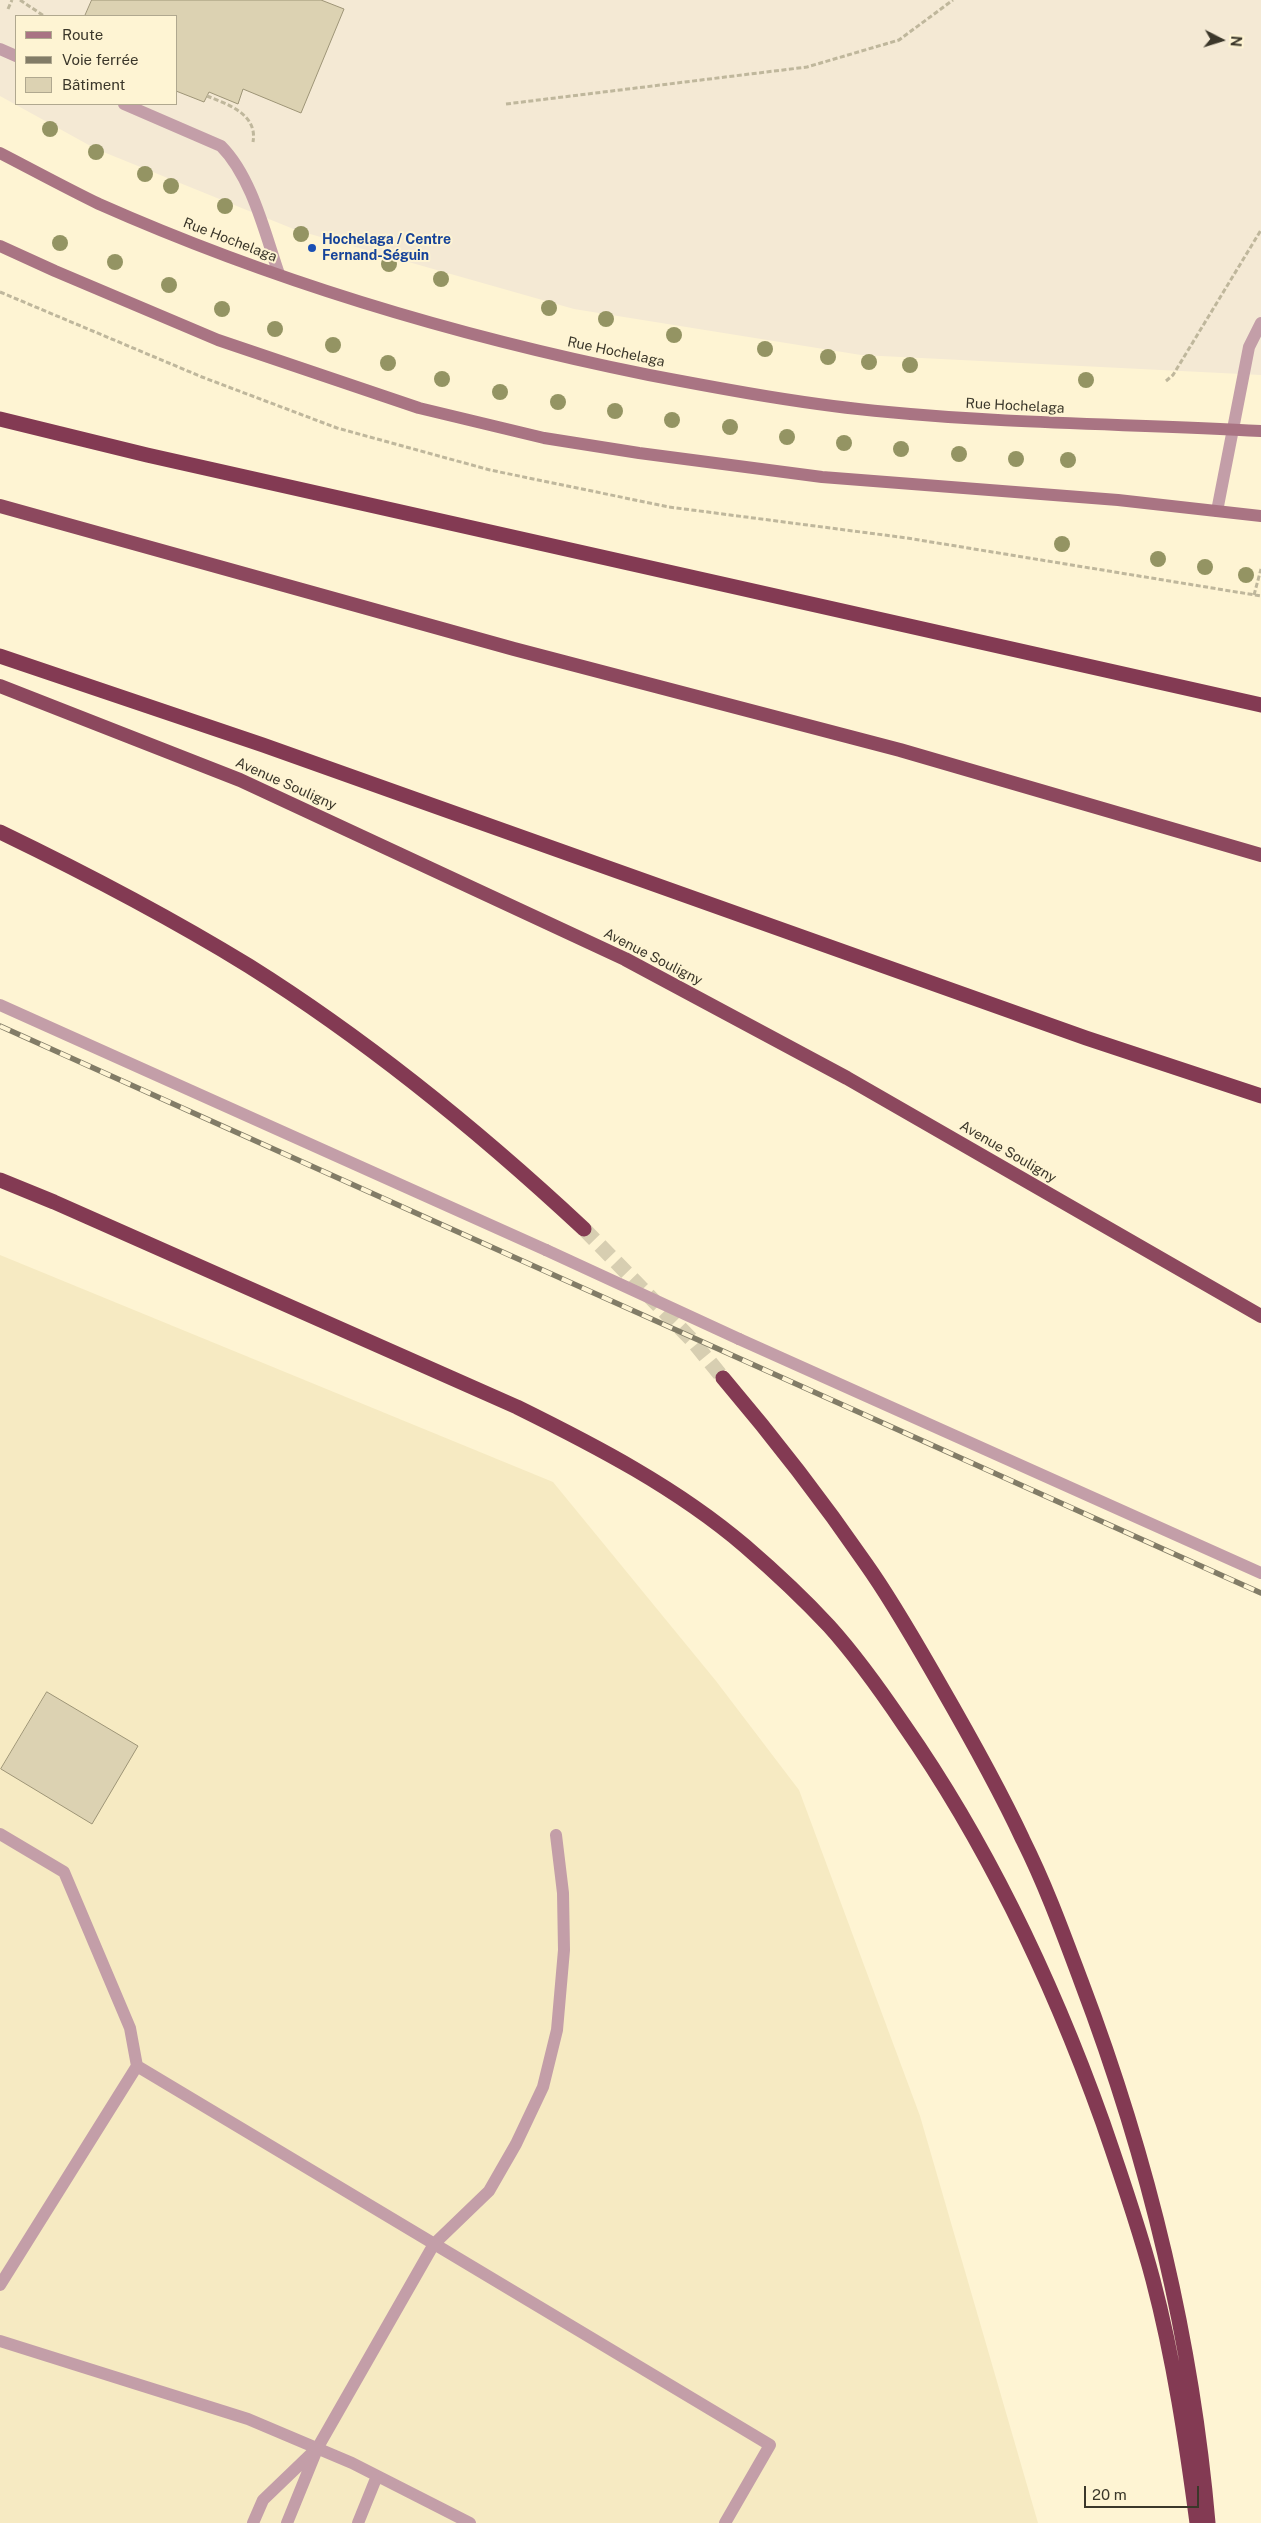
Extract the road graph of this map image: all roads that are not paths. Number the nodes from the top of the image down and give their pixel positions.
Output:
1 (0, 49) edge
2 (15, 56) edge
3 (126, 105) edge
4 (0, 153) edge
5 (0, 246) edge
6 (279, 274) junction
7 (1261, 323) edge
8 (0, 419) edge
9 (1233, 430) junction
10 (1261, 431) edge
11 (0, 506) edge
12 (1217, 512) junction
13 (1261, 516) edge
14 (0, 656) edge
15 (0, 686) edge
16 (1261, 705) edge
17 (0, 832) edge
18 (1261, 855) edge
19 (0, 1005) edge
20 (1261, 1096) edge
21 (0, 1180) edge
22 (584, 1230) tunnel mouth
23 (1261, 1316) edge
24 (724, 1378) tunnel mouth
25 (1261, 1573) edge
26 (0, 1834) edge
27 (556, 1835) dead end
28 (137, 2066) junction
29 (434, 2244) junction
30 (0, 2285) edge
31 (0, 2341) edge
32 (318, 2447) junction
33 (377, 2476) junction
34 (253, 2523) edge
35 (287, 2523) edge
36 (358, 2523) edge
37 (470, 2523) edge
38 (726, 2523) edge
39 (1197, 2523) edge
40 (1208, 2523) edge

1 - 2 lane
3 - 6 lane
4 - 6 main road, Rue Hochelaga
5 - 12 main road
6 - 9 main road, Rue Hochelaga
7 - 9 lane
8 - 16 highway
9 - 10 main road, Rue Hochelaga
9 - 12 lane
11 - 18 highway
12 - 13 main road
14 - 20 highway
15 - 23 highway, Avenue Souligny
17 - 22 highway
19 - 25 lane, bridge
21 - 39 highway
24 - 40 highway
26 - 28 lane
27 - 29 lane
28 - 29 lane
28 - 30 lane
29 - 32 lane
29 - 38 lane
31 - 32 lane
32 - 33 lane
32 - 34 lane
32 - 35 lane
33 - 36 lane
33 - 37 lane

